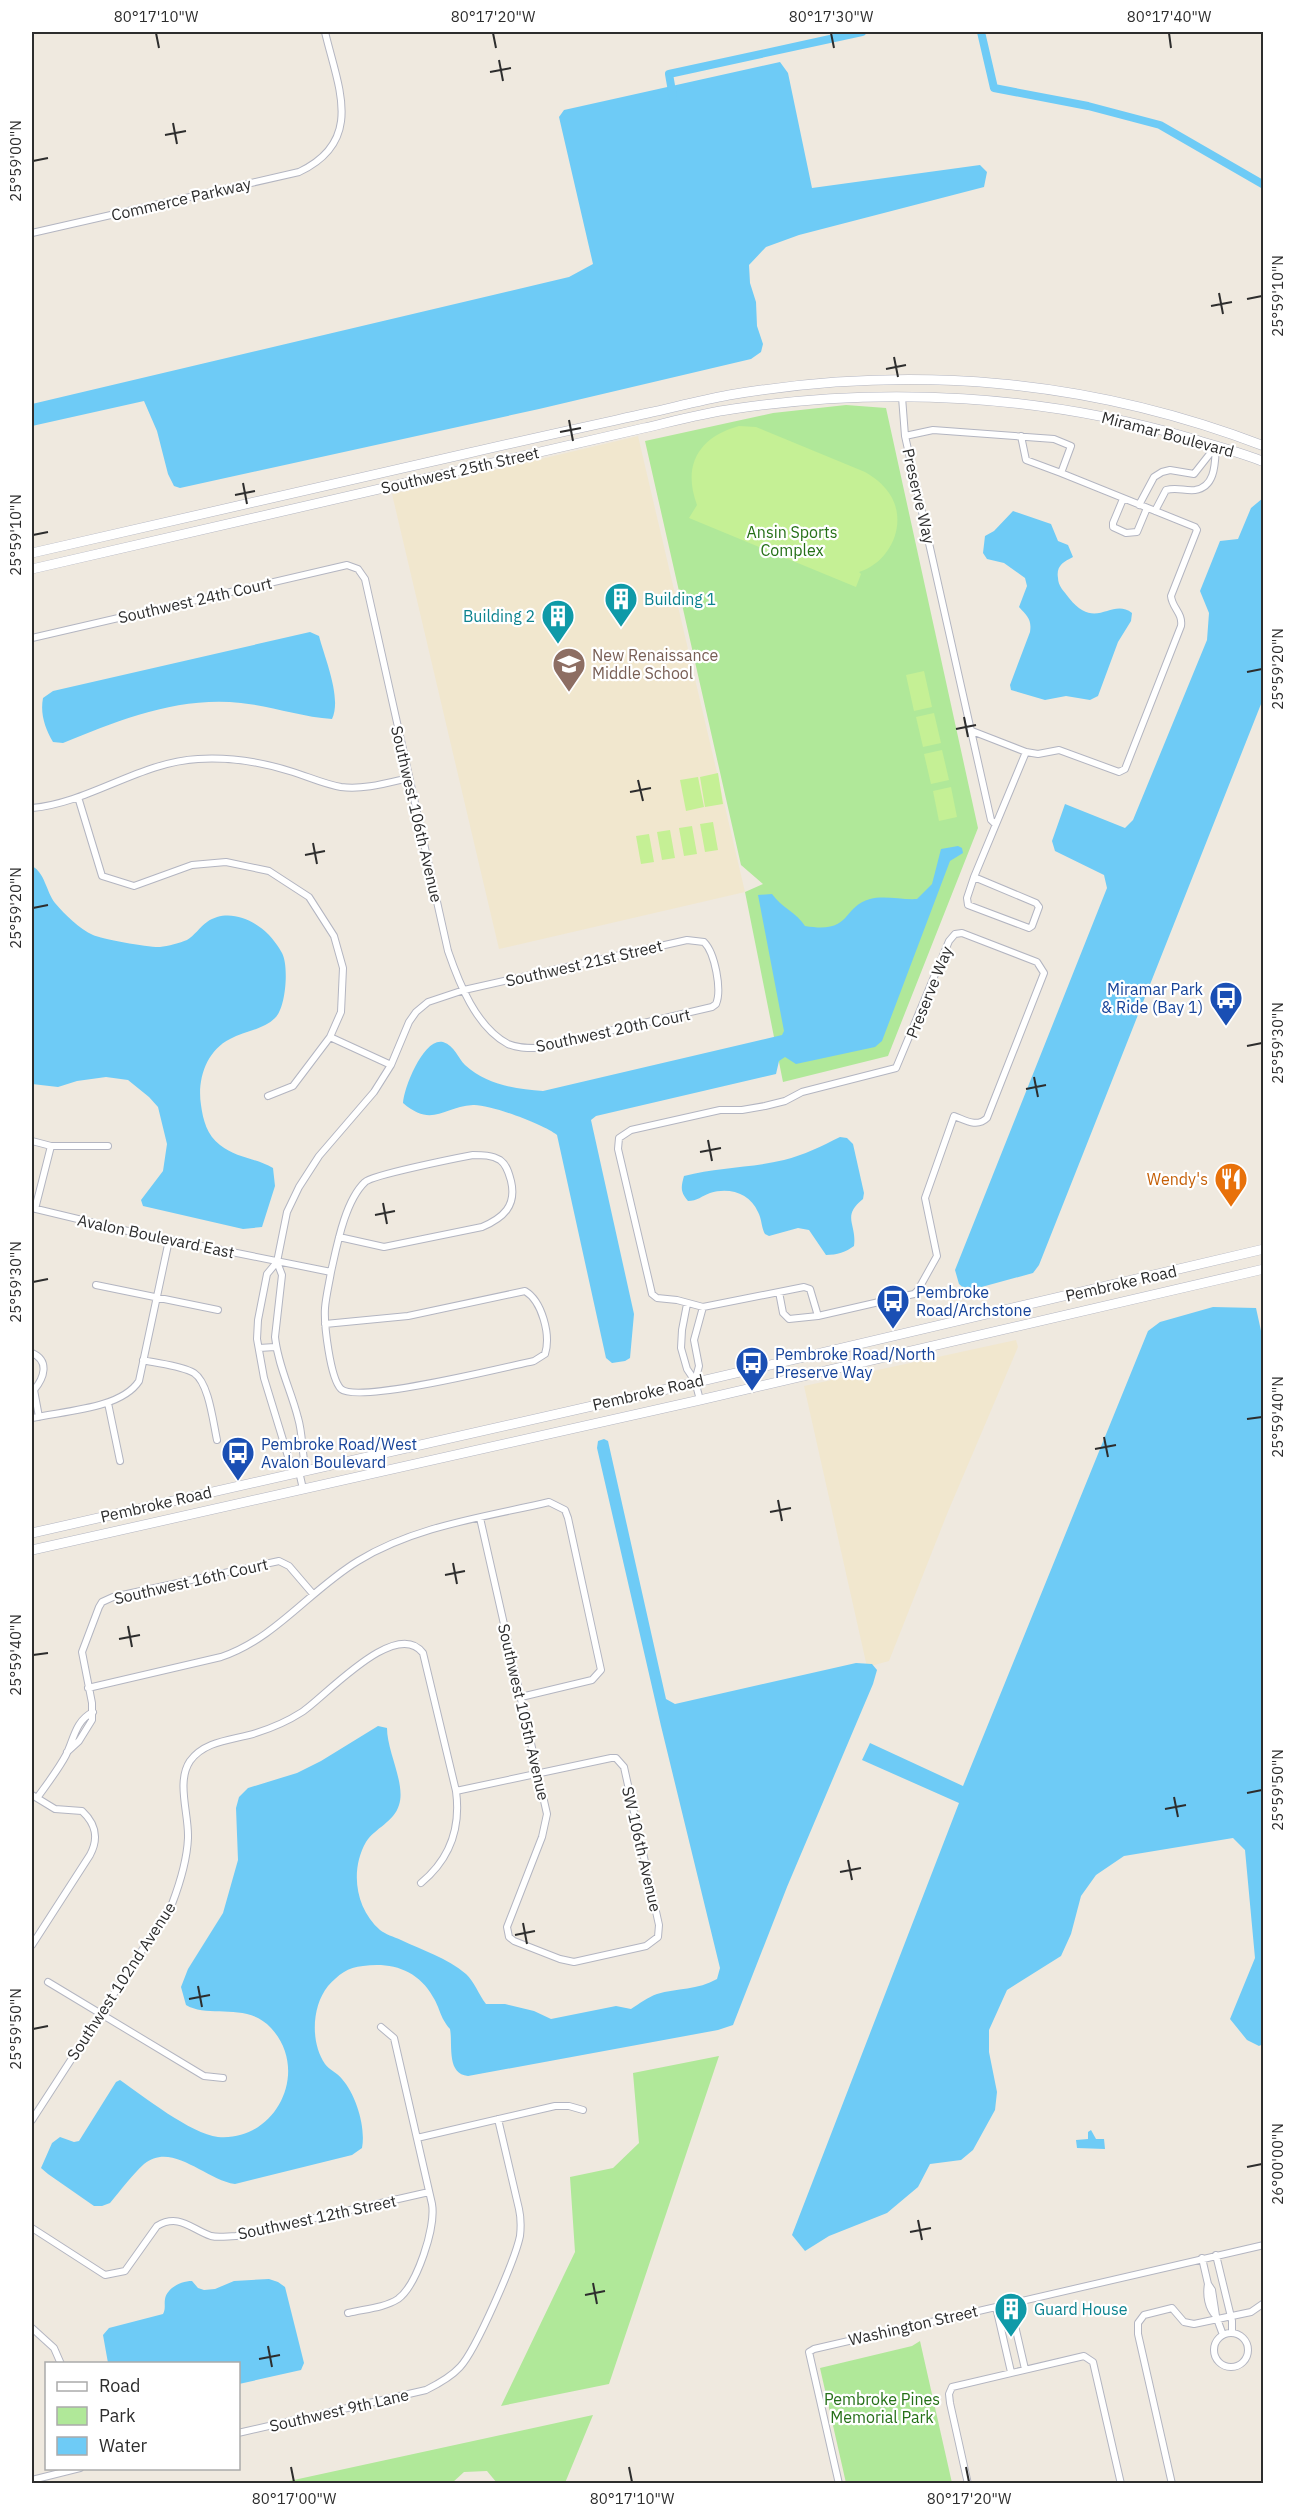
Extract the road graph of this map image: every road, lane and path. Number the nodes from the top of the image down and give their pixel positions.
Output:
1 (325, 32) edge
2 (32, 233) edge
3 (1069, 392) joint
4 (902, 397) junction
5 (1072, 410) joint
6 (905, 436) junction
7 (1021, 436) junction
8 (1216, 446) junction
9 (1263, 446) edge
10 (1263, 462) edge
11 (1061, 473) junction
12 (1123, 499) junction
13 (1139, 505) junction
14 (1147, 508) junction
15 (1155, 511) junction
16 (32, 553) edge
17 (32, 569) edge
18 (358, 569) joint
19 (32, 638) edge
20 (972, 731) junction
21 (1026, 753) junction
22 (408, 778) junction
23 (78, 797) junction
24 (32, 808) edge
25 (995, 824) junction
26 (974, 878) junction
27 (464, 990) junction
28 (716, 1004) joint
29 (330, 1037) junction
30 (508, 1044) joint
31 (391, 1065) junction
32 (268, 1096) dead end
33 (32, 1141) edge
34 (51, 1146) junction
35 (108, 1146) dead end
36 (33, 1209) edge
37 (339, 1237) junction
38 (170, 1240) junction
39 (1263, 1250) edge
40 (277, 1262) junction
41 (1263, 1269) edge
42 (331, 1272) junction
43 (96, 1285) dead end
44 (778, 1292) junction
45 (156, 1297) junction
46 (687, 1304) junction
47 (1026, 1305) junction
48 (703, 1307) junction
49 (218, 1311) dead end
50 (818, 1316) junction
51 (325, 1324) junction
52 (1029, 1324) junction
53 (682, 1330) junction
54 (696, 1332) junction
55 (275, 1347) junction
56 (259, 1348) junction
57 (32, 1353) edge
58 (143, 1360) junction
59 (695, 1381) junction
60 (33, 1390) edge
61 (700, 1400) junction
62 (108, 1403) junction
63 (39, 1417) junction
64 (32, 1419) edge
65 (217, 1440) dead end
66 (120, 1461) dead end
67 (299, 1470) junction
68 (303, 1489) junction
69 (480, 1518) junction
70 (32, 1533) edge
71 (32, 1550) edge
72 (313, 1594) junction
73 (88, 1688) junction
74 (521, 1697) junction
75 (537, 1773) junction
76 (456, 1791) junction
77 (34, 1797) edge
78 (422, 1883) dead end
79 (509, 1937) joint
80 (32, 1945) edge
81 (48, 1982) dead end
82 (100, 2015) junction
83 (381, 2027) dead end
84 (222, 2078) dead end
85 (583, 2110) dead end
86 (498, 2119) junction
87 (32, 2120) edge
88 (417, 2138) junction
89 (429, 2192) junction
90 (32, 2228) edge
91 (1263, 2245) edge
92 (1216, 2255) junction
93 (1202, 2258) junction
94 (1210, 2287) junction
95 (1224, 2288) junction
96 (1263, 2303) edge
97 (1010, 2304) junction
98 (996, 2307) junction
99 (348, 2313) dead end
100 (1222, 2318) junction
101 (32, 2328) edge
102 (1232, 2332) junction
103 (1223, 2335) junction
104 (1019, 2344) junction
105 (1005, 2347) junction
106 (60, 2362) edge
107 (1025, 2369) junction
108 (1011, 2372) junction
109 (240, 2433) edge
110 (76, 2470) edge
111 (32, 2480) edge
112 (839, 2484) edge
113 (968, 2484) edge
114 (1121, 2484) edge
115 (1172, 2484) edge

1 - 2 street, Commerce Parkway
3 - 9 main road, Miramar Boulevard
3 - 16 main road, Southwest 25th Street
4 - 5 main road, Southwest 25th Street
4 - 6 street, Preserve Way
4 - 17 main road, Southwest 25th Street
5 - 8 main road, Miramar Boulevard
6 - 7 street, Preserve Way
6 - 20 street, Preserve Way
7 - 11 street
7 - 11 street, Preserve Way
8 - 10 main road, Miramar Boulevard
8 - 13 street
8 - 15 street
11 - 12 street
12 - 13 street
12 - 14 street
13 - 14 street
14 - 15 street
15 - 21 street
18 - 19 street, Southwest 24th Court
18 - 22 street, Southwest 106th Avenue
20 - 21 street
20 - 25 street, Preserve Way
21 - 25 street
22 - 23 street
22 - 27 street, Southwest 106th Avenue
23 - 24 street
23 - 29 street
25 - 26 street
26 - 26 street
27 - 28 street, Southwest 21st Street
27 - 30 street, Southwest 106th Avenue
27 - 31 street, Southwest 21st Street
28 - 30 street, Southwest 20th Court
29 - 31 street
29 - 32 street
31 - 40 street, Southwest 21st Street
33 - 34 street
34 - 35 street
34 - 36 street
36 - 38 street, Avalon Boulevard East
37 - 37 street
37 - 42 street
38 - 40 street, Avalon Boulevard East
38 - 45 street
39 - 47 main road, Pembroke Road
40 - 42 street, Avalon Boulevard East
40 - 55 street
40 - 56 street
41 - 52 main road, Pembroke Road
42 - 51 street
43 - 45 street
44 - 48 street, Preserve Way
44 - 50 street
44 - 50 street, Preserve Way
45 - 49 street
45 - 58 street
46 - 48 street, Preserve Way
46 - 50 street, Preserve Way
46 - 53 street
47 - 52 main road
47 - 59 main road, Pembroke Road
48 - 54 street
51 - 51 street
52 - 61 main road, Pembroke Road
53 - 54 street
53 - 59 street
54 - 59 street
55 - 56 street
55 - 67 street
56 - 67 street
57 - 60 street
58 - 62 street
58 - 65 street
59 - 61 street
59 - 67 main road, Pembroke Road
60 - 63 street
61 - 68 main road, Pembroke Road
62 - 63 street
62 - 66 street
63 - 64 street
67 - 68 street
67 - 70 main road, Pembroke Road
68 - 71 main road, Pembroke Road
69 - 72 street
69 - 74 street, Southwest 105th Avenue
69 - 74 street
72 - 73 street
72 - 73 street, Southwest 16th Court
73 - 77 street
74 - 75 street, Southwest 105th Avenue
75 - 76 street
75 - 79 street, Southwest 105th Avenue
75 - 79 street, SW 106th Avenue
76 - 78 street
76 - 82 street, Southwest 102nd Avenue
77 - 80 street
81 - 82 street
82 - 84 street
82 - 87 street, Southwest 102nd Avenue
83 - 88 street
85 - 86 street
86 - 88 street
86 - 109 street, Southwest 9th Lane
88 - 89 street
89 - 90 street, Southwest 12th Street
89 - 99 street
91 - 92 street, Washington Street
92 - 93 street, Washington Street
92 - 95 street
93 - 94 street
93 - 97 street, Washington Street
94 - 95 street
94 - 100 street
95 - 100 street
96 - 100 street
97 - 98 street, Washington Street
97 - 104 street
98 - 105 street
98 - 112 street, Washington Street
100 - 102 street
100 - 103 street
100 - 115 street
101 - 106 street
102 - 103 street
102 - 103 street
104 - 105 street
104 - 107 street
105 - 108 street
107 - 108 street
107 - 114 street
108 - 113 street
110 - 111 street

